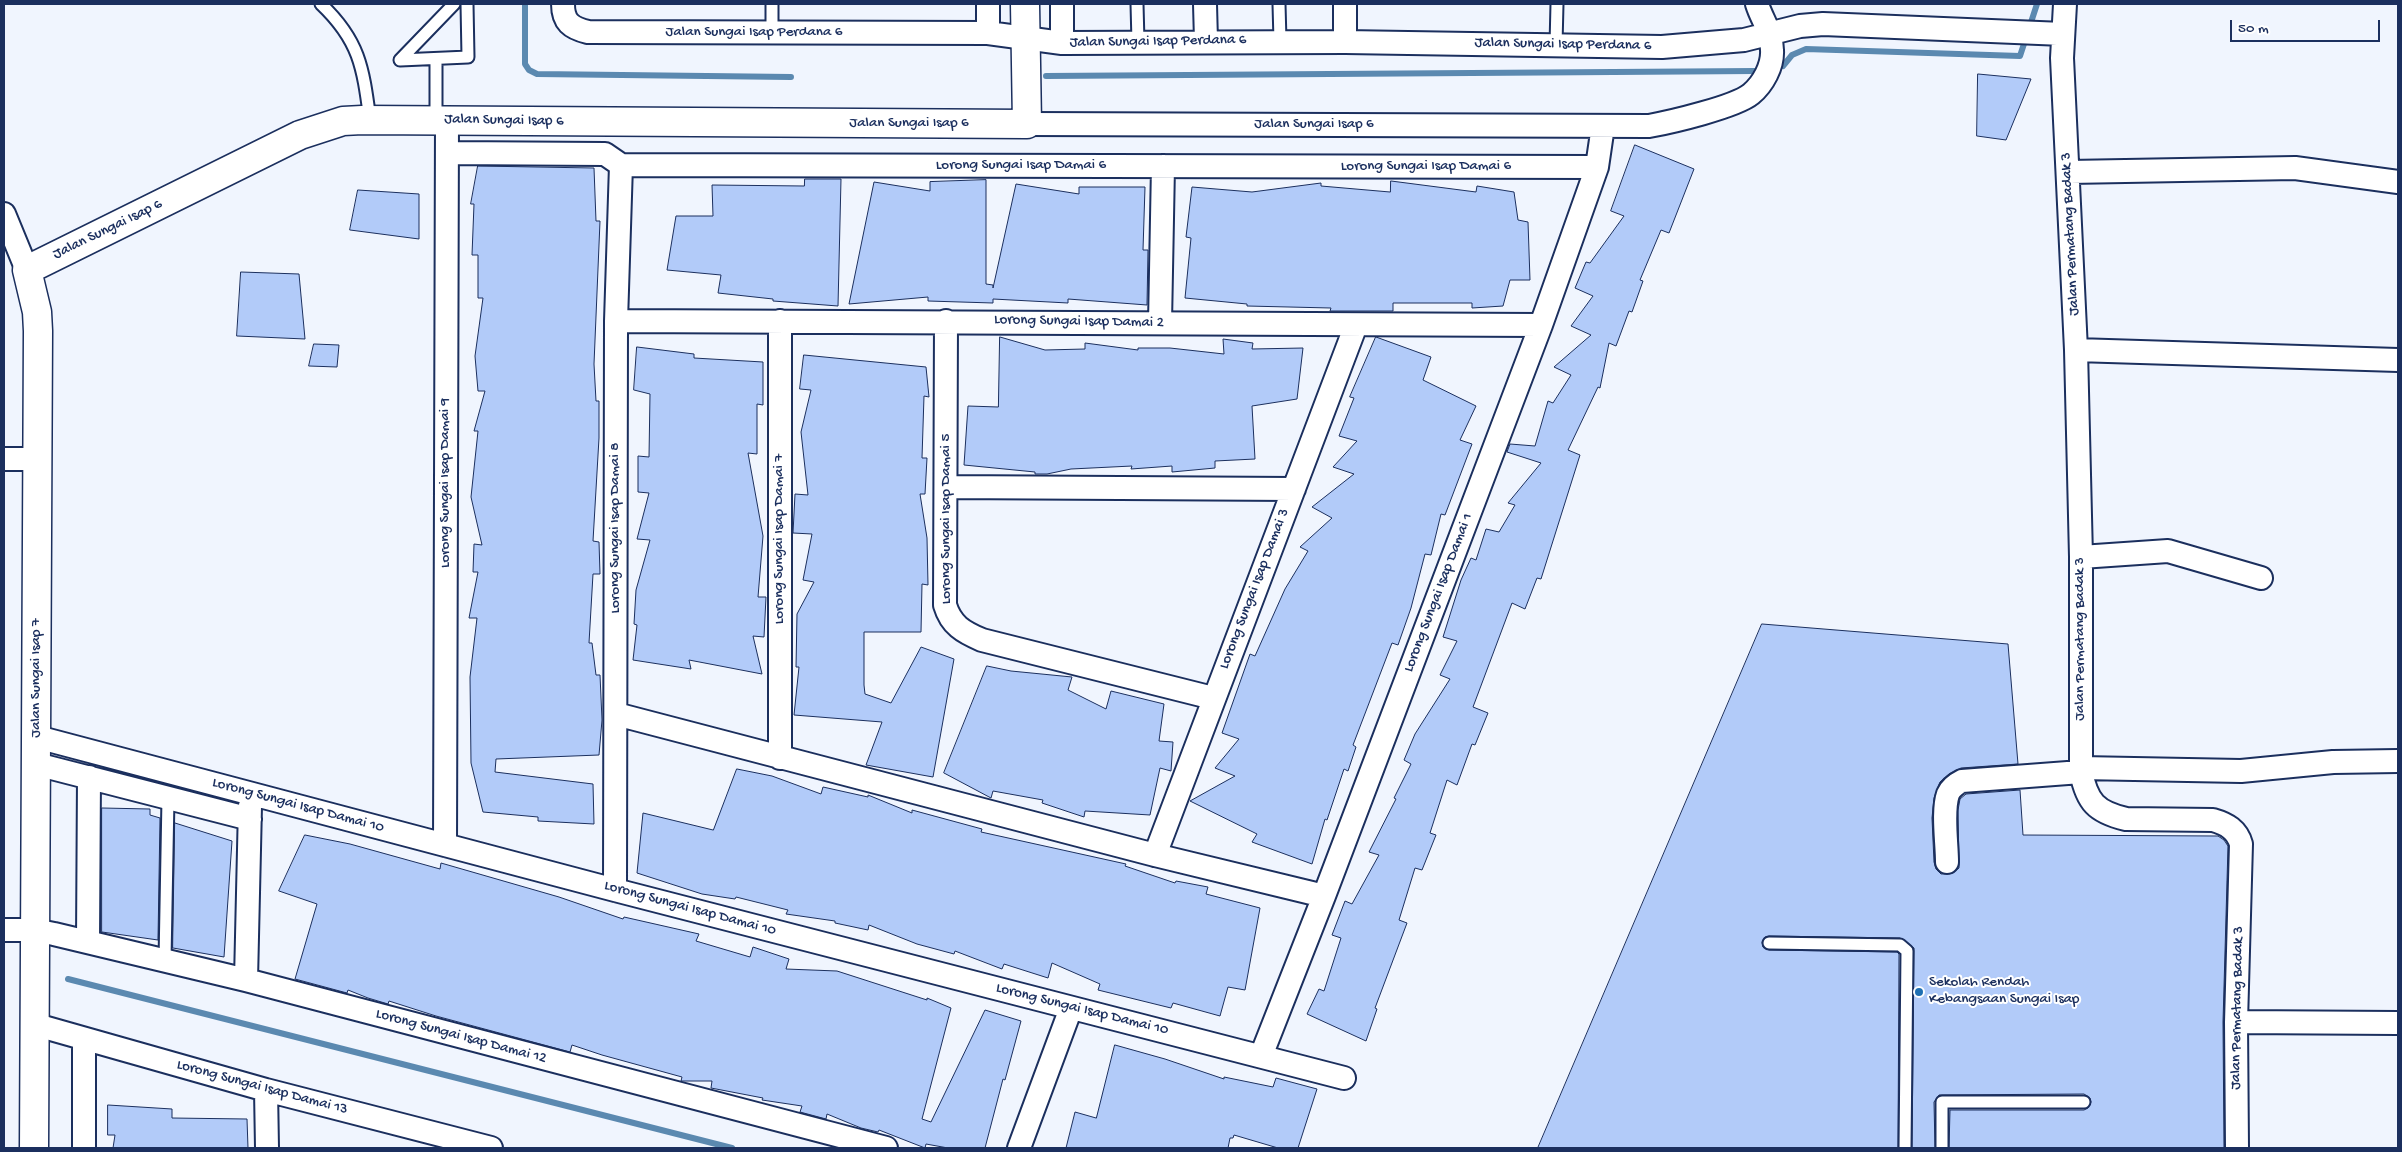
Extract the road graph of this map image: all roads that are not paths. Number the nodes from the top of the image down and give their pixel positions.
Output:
1 (321, 4) edge
2 (454, 4) edge
3 (467, 4) edge
4 (563, 4) edge
5 (772, 4) edge
6 (988, 4) edge
7 (1025, 4) edge
8 (1062, 4) edge
9 (1137, 4) edge
10 (1205, 4) edge
11 (1279, 4) edge
12 (1345, 4) edge
13 (1557, 4) edge
14 (1757, 4) edge
15 (2065, 4) edge
16 (772, 33) junction
17 (988, 33) junction
18 (1770, 33) junction
19 (2062, 34) junction
20 (1026, 38) junction
21 (1206, 41) junction
22 (1280, 41) junction
23 (1138, 42) junction
24 (1345, 42) junction
25 (1062, 43) junction
26 (1556, 45) junction
27 (436, 59) junction
28 (370, 120) junction
29 (442, 120) junction
30 (1027, 124) junction
31 (1603, 126) junction
32 (448, 152) junction
33 (620, 165) junction
34 (1163, 166) junction
35 (1597, 167) junction
36 (2069, 172) junction
37 (2398, 182) edge
38 (4, 214) edge
39 (28, 270) junction
40 (616, 321) junction
41 (780, 321) junction
42 (946, 321) junction
43 (1160, 323) junction
44 (1356, 324) junction
45 (1541, 325) junction
46 (2076, 350) junction
47 (2398, 360) edge
48 (4, 459) edge
49 (37, 459) junction
50 (946, 487) junction
51 (1294, 489) junction
52 (2081, 557) junction
53 (2261, 578) dead end
54 (1214, 698) junction
55 (616, 714) junction
56 (37, 737) junction
57 (780, 758) junction
58 (2398, 761) edge
59 (36, 764) junction
60 (2081, 770) junction
61 (89, 777) junction
62 (251, 794) junction
63 (168, 798) junction
64 (250, 819) junction
65 (445, 845) junction
66 (1155, 854) junction
67 (1947, 862) dead end
68 (615, 890) junction
69 (1324, 896) junction
70 (4, 930) edge
71 (34, 930) junction
72 (88, 941) junction
73 (1769, 943) dead end
74 (165, 960) junction
75 (246, 980) junction
76 (1071, 1008) junction
77 (2236, 1022) junction
78 (2398, 1023) edge
79 (33, 1024) junction
80 (84, 1039) junction
81 (1260, 1056) junction
82 (1344, 1078) dead end
83 (266, 1090) junction
84 (2084, 1102) dead end
85 (34, 1148) edge
86 (84, 1148) edge
87 (267, 1148) edge
88 (491, 1148) edge
89 (886, 1148) edge
90 (1019, 1148) edge
91 (1905, 1148) edge
92 (1942, 1148) edge
93 (2237, 1148) edge

1 - 28 lane
2 - 27 lane
3 - 27 lane
4 - 16 street, Jalan Sungai Isap Perdana 6
5 - 16 lane
6 - 17 street
7 - 20 street
8 - 25 street
9 - 23 lane
10 - 21 street
11 - 22 lane
12 - 24 street
13 - 26 lane
14 - 18 street
15 - 19 street, Jalan Permatang Badak 3
16 - 17 street, Jalan Sungai Isap Perdana 6
17 - 20 street, Jalan Sungai Isap Perdana 6
18 - 19 street, Jalan Sungai Isap Perdana 6
18 - 26 street, Jalan Sungai Isap Perdana 6
18 - 31 street, Jalan Sungai Isap 6
19 - 36 street, Jalan Permatang Badak 3
20 - 25 street, Jalan Sungai Isap Perdana 6
20 - 30 street
21 - 22 street, Jalan Sungai Isap Perdana 6
21 - 23 street, Jalan Sungai Isap Perdana 6
22 - 24 street, Jalan Sungai Isap Perdana 6
23 - 25 street, Jalan Sungai Isap Perdana 6
24 - 26 street, Jalan Sungai Isap Perdana 6
27 - 29 lane
28 - 29 street, Jalan Sungai Isap 6
28 - 39 street, Jalan Sungai Isap 6
29 - 30 street, Jalan Sungai Isap 6
29 - 32 street, Lorong Sungai Isap Damai 9
30 - 31 street, Jalan Sungai Isap 6
31 - 35 street, Lorong Sungai Isap Damai 1
32 - 33 street, Lorong Sungai Isap Damai 6
32 - 65 street, Lorong Sungai Isap Damai 9
33 - 34 street, Lorong Sungai Isap Damai 6
33 - 40 street, Lorong Sungai Isap Damai 8
34 - 35 street, Lorong Sungai Isap Damai 6
34 - 43 street
35 - 45 street, Lorong Sungai Isap Damai 1
36 - 37 street
36 - 46 street, Jalan Permatang Badak 3
38 - 39 street, Jalan Sungai Isap 7
39 - 49 street, Jalan Sungai Isap 7
40 - 41 street, Lorong Sungai Isap Damai 2
40 - 55 street, Lorong Sungai Isap Damai 8
41 - 42 street, Lorong Sungai Isap Damai 2
41 - 57 street, Lorong Sungai Isap Damai 7
42 - 43 street, Lorong Sungai Isap Damai 2
42 - 50 street, Lorong Sungai Isap Damai 5
43 - 44 street, Lorong Sungai Isap Damai 2
44 - 45 street, Lorong Sungai Isap Damai 2
44 - 51 street, Lorong Sungai Isap Damai 3
45 - 69 street, Lorong Sungai Isap Damai 1
46 - 47 street
46 - 52 street, Jalan Permatang Badak 3
48 - 49 street
49 - 56 street, Jalan Sungai Isap 7
50 - 51 street
50 - 54 street, Lorong Sungai Isap Damai 5
51 - 54 street, Lorong Sungai Isap Damai 3
52 - 53 street
52 - 60 street, Jalan Permatang Badak 3
54 - 66 street, Lorong Sungai Isap Damai 3
55 - 57 street
55 - 68 street, Lorong Sungai Isap Damai 8
56 - 59 street, Jalan Sungai Isap 7
56 - 62 street, Lorong Sungai Isap Damai 10
57 - 66 street
58 - 60 street
59 - 61 street
59 - 71 street, Jalan Sungai Isap 7
60 - 67 street
60 - 77 street, Jalan Permatang Badak 3
61 - 63 street
61 - 72 street
62 - 64 street
62 - 65 street, Lorong Sungai Isap Damai 10
63 - 64 street
63 - 74 lane
64 - 75 street
65 - 68 street, Lorong Sungai Isap Damai 10
66 - 69 street
68 - 76 street, Lorong Sungai Isap Damai 10
69 - 81 street, Lorong Sungai Isap Damai 1
70 - 71 street, Lorong Sungai Isap Damai 12
71 - 72 street, Lorong Sungai Isap Damai 12
71 - 79 street, Jalan Sungai Isap 7
72 - 74 street, Lorong Sungai Isap Damai 12
73 - 91 lane
74 - 75 street, Lorong Sungai Isap Damai 12
75 - 89 street, Lorong Sungai Isap Damai 12
76 - 81 street, Lorong Sungai Isap Damai 10
76 - 90 street
77 - 78 street
77 - 93 street, Jalan Permatang Badak 3
79 - 80 street, Lorong Sungai Isap Damai 13
79 - 85 street, Jalan Sungai Isap 7
80 - 83 street, Lorong Sungai Isap Damai 13
80 - 86 street
81 - 82 street, Lorong Sungai Isap Damai 10
83 - 87 street
83 - 88 street, Lorong Sungai Isap Damai 13
84 - 92 lane

